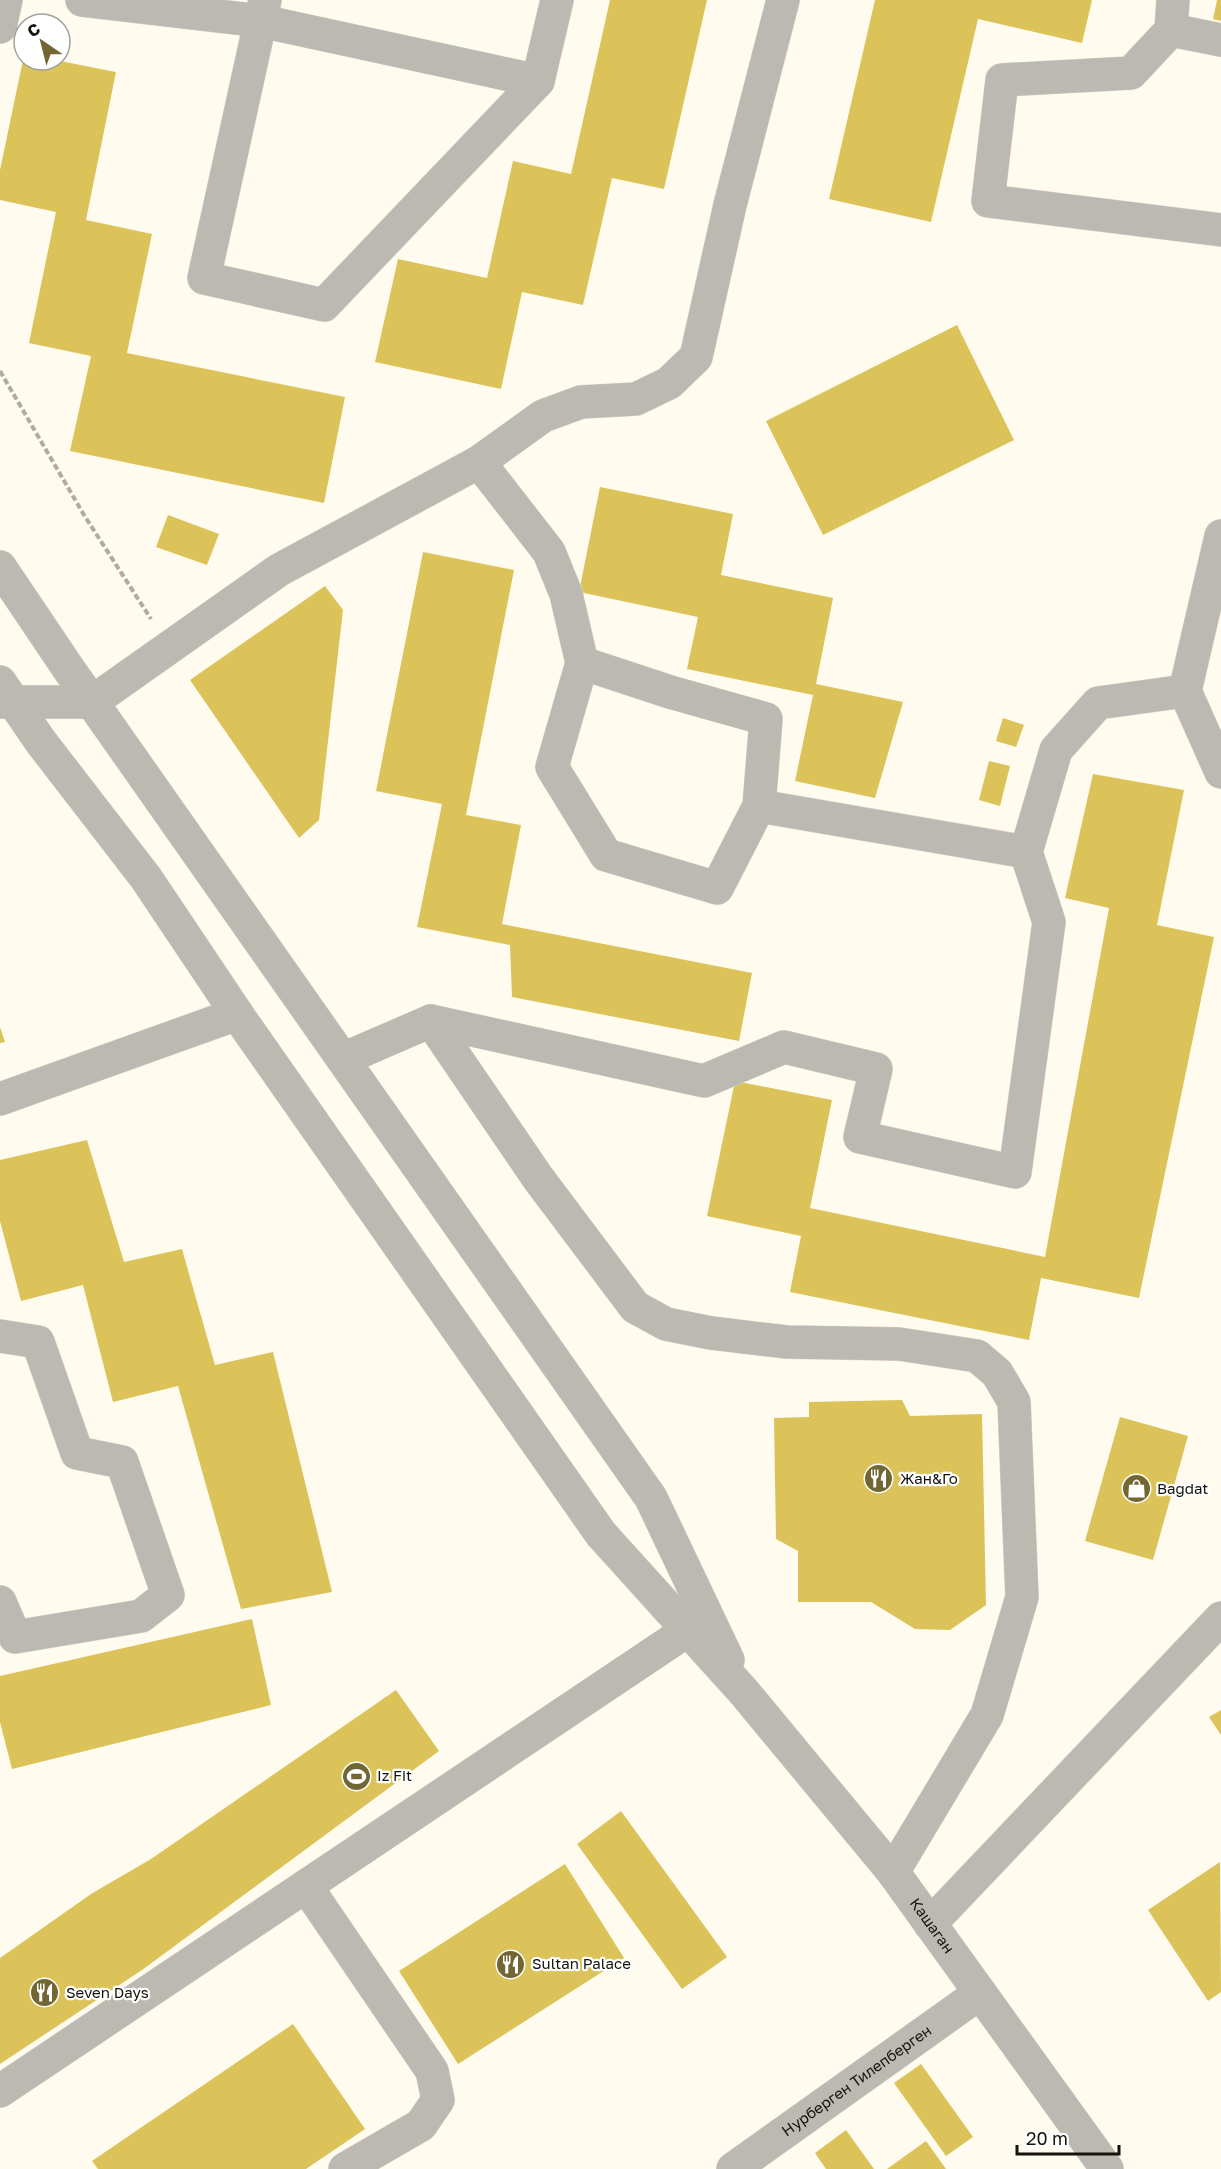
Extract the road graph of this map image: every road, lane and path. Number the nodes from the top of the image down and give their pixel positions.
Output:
1 (6, 0) edge
2 (82, 0) edge
3 (557, 0) edge
4 (783, 0) edge
5 (263, 10) edge
6 (1172, 15) edge
7 (0, 27) edge
8 (1221, 40) edge
9 (538, 81) junction
10 (1221, 230) edge
11 (0, 371) edge
12 (479, 462) junction
13 (1221, 536) edge
14 (0, 567) edge
15 (1214, 595) edge
16 (170, 648) junction
17 (582, 663) junction
18 (1185, 692) junction
19 (5, 696) edge
20 (93, 702) junction
21 (1221, 772) edge
22 (759, 806) junction
23 (1026, 852) junction
24 (237, 1014) junction
25 (431, 1021) junction
26 (343, 1059) junction
27 (0, 1099) edge
28 (0, 1336) edge
29 (0, 1602) edge
30 (1221, 1618) edge
31 (698, 1624) junction
32 (893, 1872) junction
33 (306, 1886) junction
34 (930, 1924) junction
35 (980, 1993) junction
36 (0, 2091) edge
37 (345, 2169) edge
38 (733, 2169) edge
39 (1107, 2169) edge

1 - 7 street
2 - 5 street
3 - 9 street
4 - 12 street
5 - 9 street
5 - 9 street
6 - 8 street
6 - 10 street
11 - 16 path
12 - 16 street
12 - 17 street
13 - 15 street
14 - 20 street, Кашаган
15 - 18 street
16 - 20 street
17 - 22 street
17 - 22 street
18 - 21 street
18 - 23 street
19 - 20 street
19 - 24 street
20 - 26 street, Кашаган
22 - 23 street
23 - 25 street
24 - 27 street
24 - 31 street
25 - 26 street
25 - 32 street
26 - 31 street, Кашаган
28 - 29 street
30 - 34 street
31 - 32 street, Кашаган
31 - 33 street
32 - 34 street, Кашаган
33 - 36 street
33 - 37 street
34 - 35 street, Кашаган
35 - 38 street, Нурберген Тилепберген
35 - 39 street, Кашаган

